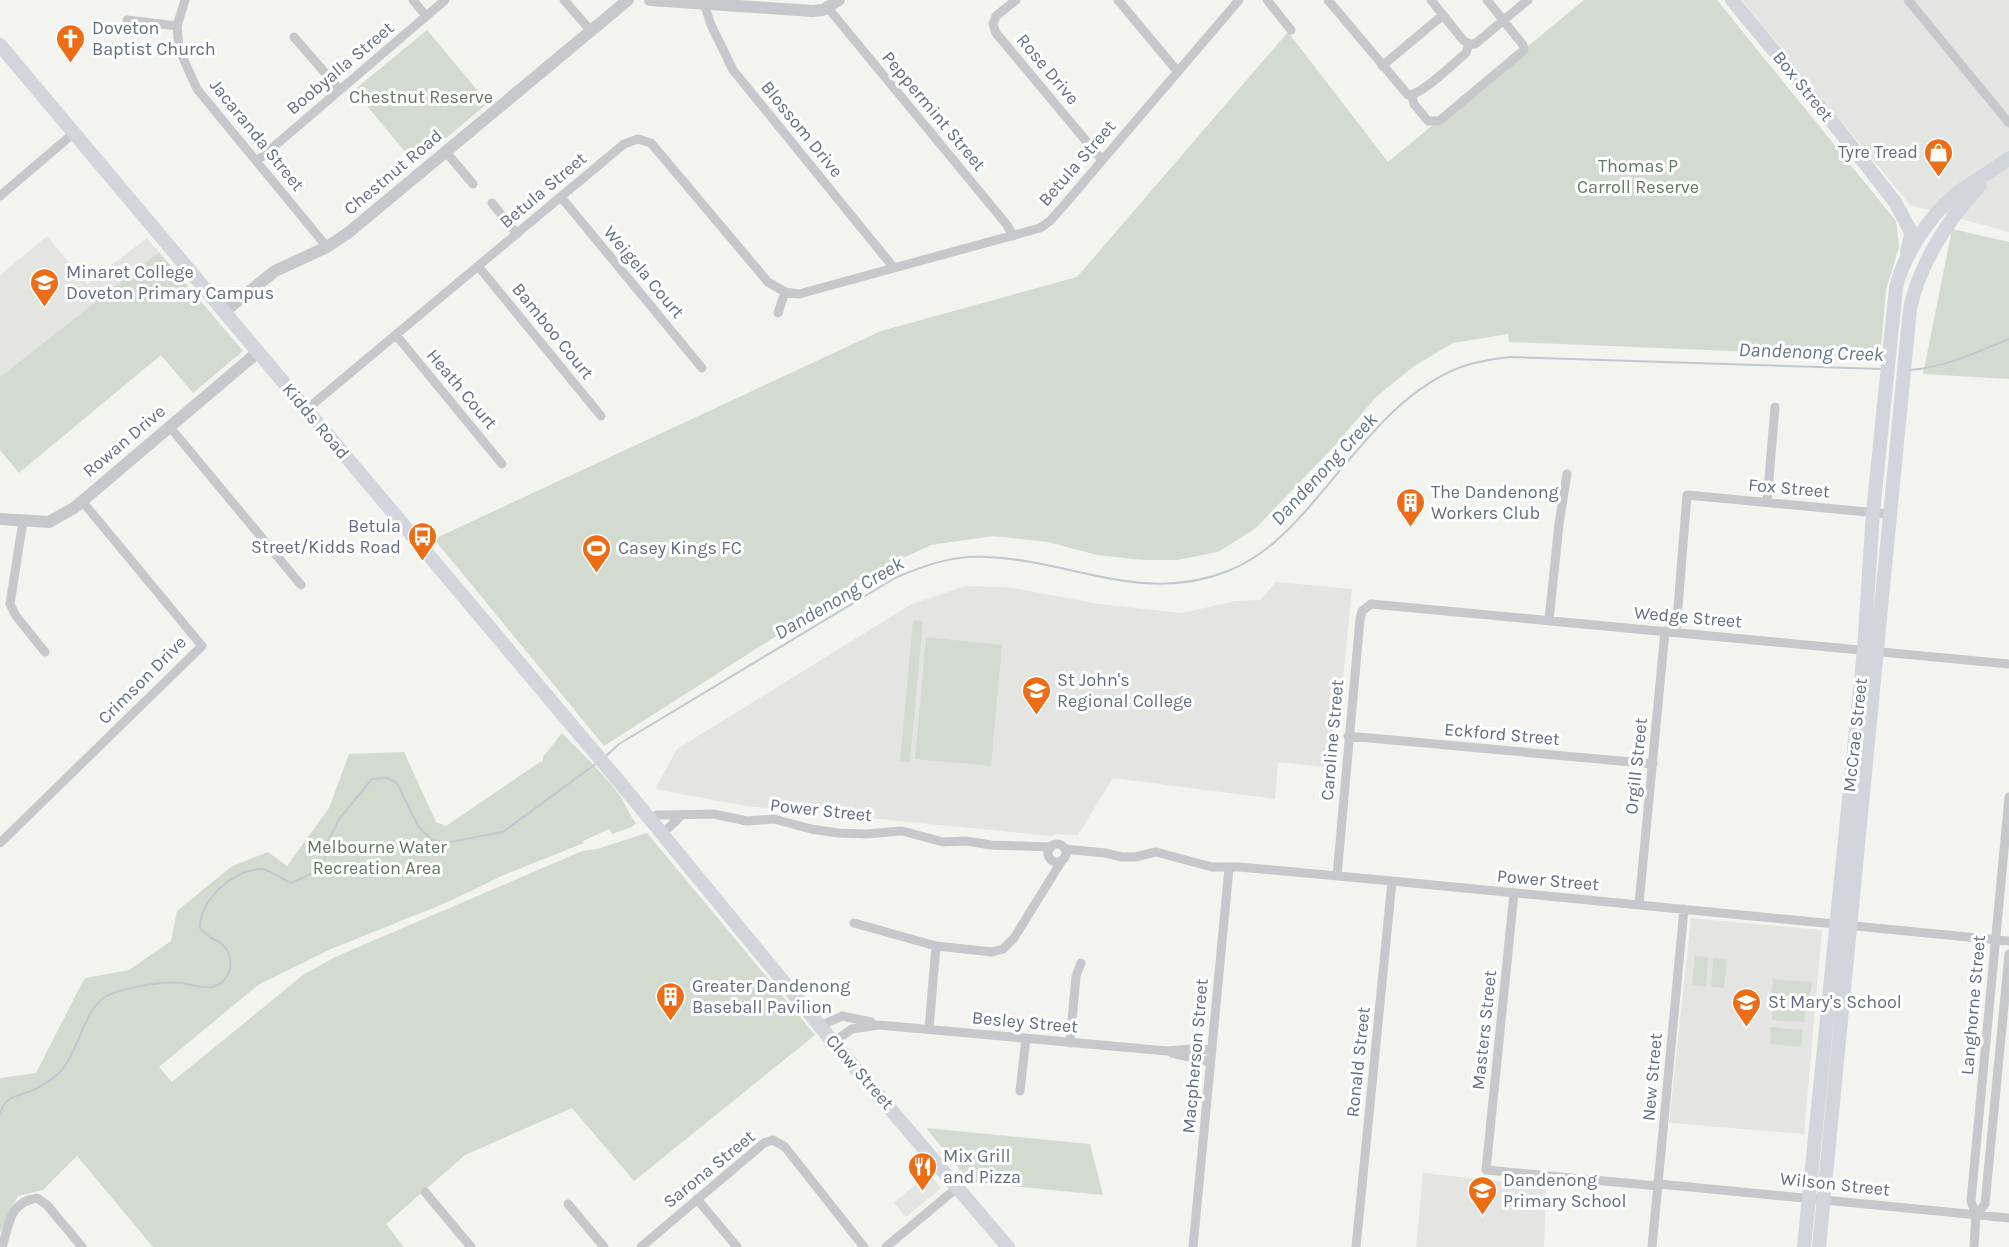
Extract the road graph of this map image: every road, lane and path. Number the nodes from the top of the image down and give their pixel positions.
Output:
1 (185, 0) edge
2 (413, 0) edge
3 (445, 0) edge
4 (564, 0) edge
5 (628, 0) edge
6 (650, 0) edge
7 (1016, 0) edge
8 (1118, 0) edge
9 (1239, 0) edge
10 (1267, 0) edge
11 (1328, 0) edge
12 (1431, 0) edge
13 (1487, 0) edge
14 (1528, 0) edge
15 (1732, 0) edge
16 (1908, 0) edge
17 (704, 2) edge
18 (833, 4) edge
19 (1443, 15) junction
20 (426, 16) junction
21 (127, 20) dead end
22 (1504, 20) junction
23 (177, 26) junction
24 (1291, 30) dead end
25 (591, 31) junction
26 (294, 37) dead end
27 (0, 39) edge
28 (1469, 44) junction
29 (0, 45) edge
30 (12, 56) junction
31 (1382, 66) junction
32 (1178, 72) junction
33 (339, 90) junction
34 (1412, 96) junction
35 (2009, 123) edge
36 (75, 132) junction
37 (446, 152) junction
38 (2009, 158) edge
39 (1102, 160) junction
40 (257, 161) junction
41 (1995, 170) junction
42 (473, 184) dead end
43 (0, 196) edge
44 (561, 197) junction
45 (1894, 202) junction
46 (492, 203) dead end
47 (1924, 230) junction
48 (517, 234) junction
49 (1013, 236) junction
50 (327, 247) junction
51 (1925, 262) junction
52 (478, 266) junction
53 (894, 268) junction
54 (1901, 268) junction
55 (785, 292) junction
56 (225, 311) junction
57 (778, 313) dead end
58 (396, 336) junction
59 (258, 352) junction
60 (702, 368) dead end
61 (1775, 407) dead end
62 (307, 409) junction
63 (602, 416) dead end
64 (170, 426) junction
65 (502, 464) dead end
66 (1568, 474) dead end
67 (1687, 495) joint
68 (82, 501) junction
69 (1767, 502) junction
70 (1873, 512) junction
71 (1888, 514) junction
72 (0, 519) edge
73 (23, 521) junction
74 (302, 585) dead end
75 (1364, 608) joint
76 (1549, 620) junction
77 (1670, 632) junction
78 (1871, 651) junction
79 (45, 652) dead end
80 (2009, 664) edge
81 (1348, 736) junction
82 (1653, 764) junction
83 (622, 785) joint
84 (2009, 797) edge
85 (681, 816) junction
86 (651, 820) junction
87 (662, 834) junction
88 (0, 843) edge
89 (1051, 855) junction
90 (1064, 856) junction
91 (1229, 868) junction
92 (1337, 876) junction
93 (1049, 881) junction
94 (1392, 881) junction
95 (1514, 893) junction
96 (1639, 904) junction
97 (1684, 909) junction
98 (854, 923) dead end
99 (1843, 924) junction
100 (1996, 939) junction
101 (2009, 941) edge
102 (936, 946) junction
103 (2009, 954) edge
104 (1081, 963) dead end
105 (879, 1025) junction
106 (820, 1026) junction
107 (929, 1029) junction
108 (1026, 1038) junction
109 (833, 1042) junction
110 (1070, 1043) junction
111 (1212, 1050) junction
112 (1167, 1051) junction
113 (1210, 1062) junction
114 (1020, 1091) dead end
115 (1486, 1170) joint
116 (1658, 1185) junction
117 (958, 1187) junction
118 (425, 1192) dead end
119 (1809, 1197) junction
120 (697, 1198) junction
121 (1823, 1200) junction
122 (568, 1204) dead end
123 (1976, 1215) junction
124 (2009, 1218) edge
125 (2, 1247) edge
126 (82, 1247) edge
127 (471, 1247) edge
128 (604, 1247) edge
129 (641, 1247) edge
130 (737, 1247) edge
131 (864, 1247) edge
132 (886, 1247) edge
133 (1008, 1247) edge
134 (1193, 1247) edge
135 (1356, 1247) edge
136 (1652, 1247) edge
137 (1804, 1247) edge
138 (1819, 1247) edge
139 (1974, 1247) edge

1 - 23 street, Jacaranda Street
2 - 20 street
3 - 20 street, Boobyalla Street
4 - 25 street
5 - 25 street, Chestnut Road
6 - 17 street
7 - 39 street, Rose Drive
8 - 32 street
9 - 32 street, Betula Street
10 - 24 street
11 - 31 street
12 - 19 street
13 - 22 street
14 - 22 street
15 - 45 main road, Box Street
16 - 35 street
17 - 18 street
17 - 53 street, Blossom Drive
18 - 49 street, Peppermint Street
19 - 28 street
19 - 31 street
20 - 33 street, Boobyalla Street
21 - 23 street
22 - 28 street
22 - 34 street
23 - 40 street, Jacaranda Street
25 - 37 street, Chestnut Road
26 - 33 street
27 - 30 main road, Kidds Road
28 - 34 street
29 - 30 main road, Kidds Road
30 - 36 main road, Kidds Road
31 - 34 street
32 - 39 street, Betula Street
33 - 40 street, Boobyalla Street
36 - 43 street
36 - 56 main road, Kidds Road
37 - 42 street
37 - 50 street, Chestnut Road
38 - 41 main road
39 - 49 street, Betula Street
40 - 50 street, Jacaranda Street
41 - 47 main road, McCrae Street
41 - 51 main road
44 - 48 street, Betula Street
44 - 55 street, Betula Street
44 - 60 street, Weigela Court
45 - 47 main road, Box Street
45 - 54 main road, Box Street
46 - 48 street
47 - 51 main road
47 - 54 main road, McCrae Street
48 - 52 street, Betula Street
49 - 53 street, Betula Street
50 - 56 street, Chestnut Road
51 - 71 main road, McCrae Street
52 - 58 street, Betula Street
52 - 63 street, Bamboo Court
53 - 55 street, Betula Street
54 - 70 main road, McCrae Street
55 - 57 street
56 - 59 main road, Kidds Road
58 - 62 street, Betula Street
58 - 65 street, Heath Court
59 - 62 main road, Kidds Road
59 - 64 street, Rowan Drive
61 - 69 street
62 - 83 main road, Kidds Road
64 - 68 street, Rowan Drive
64 - 74 street
66 - 76 street
67 - 69 street, Fox Street
67 - 77 street, Orgill Street
68 - 73 street, Rowan Drive
68 - 88 street, Crimson Drive
69 - 70 street, Fox Street
70 - 71 street, Fox Street
70 - 78 main road, McCrae Street
71 - 78 main road, McCrae Street
72 - 73 street, Rowan Drive
73 - 79 street
75 - 76 street, Wedge Street
75 - 81 street, Caroline Street
76 - 77 street, Wedge Street
77 - 78 street, Wedge Street
77 - 82 street, Orgill Street
78 - 80 street, Wedge Street
78 - 99 main road, McCrae Street
81 - 82 street, Eckford Street
81 - 92 street, Caroline Street
82 - 96 street, Orgill Street
83 - 86 main road, Clow Street
84 - 100 street, Langhorne Street
85 - 86 street, Power Street
85 - 87 street
85 - 89 street, Power Street
86 - 87 main road, Clow Street
87 - 106 main road, Clow Street
89 - 90 street
89 - 90 street
89 - 93 street
90 - 91 street, Power Street
90 - 93 street
91 - 92 street, Power Street
91 - 111 street, Macpherson Street
92 - 94 street, Power Street
93 - 102 street
94 - 95 street, Power Street
94 - 135 street, Ronald Street
95 - 96 street, Power Street
95 - 115 street, Masters Street
96 - 97 street, Power Street
97 - 99 street, Power Street
97 - 116 street, New Street
98 - 102 street
99 - 100 street, Power Street
99 - 119 main road, McCrae Street
99 - 121 main road, McCrae Street
100 - 101 street, Power Street
100 - 123 street, Langhorne Street
102 - 107 street
103 - 123 street, Langhorne Street
104 - 110 street
105 - 106 street, Besley Street
105 - 107 street, Besley Street
105 - 109 street, Besley Street
106 - 109 main road, Clow Street
107 - 108 street, Besley Street
108 - 110 street, Besley Street
108 - 114 street
109 - 117 main road, Clow Street
110 - 112 street, Besley Street
111 - 112 street, Besley Street
111 - 113 street, Macpherson Street
112 - 113 street, Besley Street
113 - 134 street, Macpherson Street
115 - 116 street, Wilson Street
116 - 119 street, Wilson Street
116 - 136 street, New Street
117 - 132 street
117 - 133 main road, Clow Street
118 - 127 street
119 - 121 street, Wilson Street
119 - 137 main road, McCrae Street
120 - 129 street, Sarona Street
120 - 130 street
120 - 131 street, Sarona Street
121 - 123 street, Wilson Street
121 - 138 main road, McCrae Street
122 - 128 street
123 - 124 street, Wilson Street
123 - 139 street, Langhorne Street
125 - 126 street

